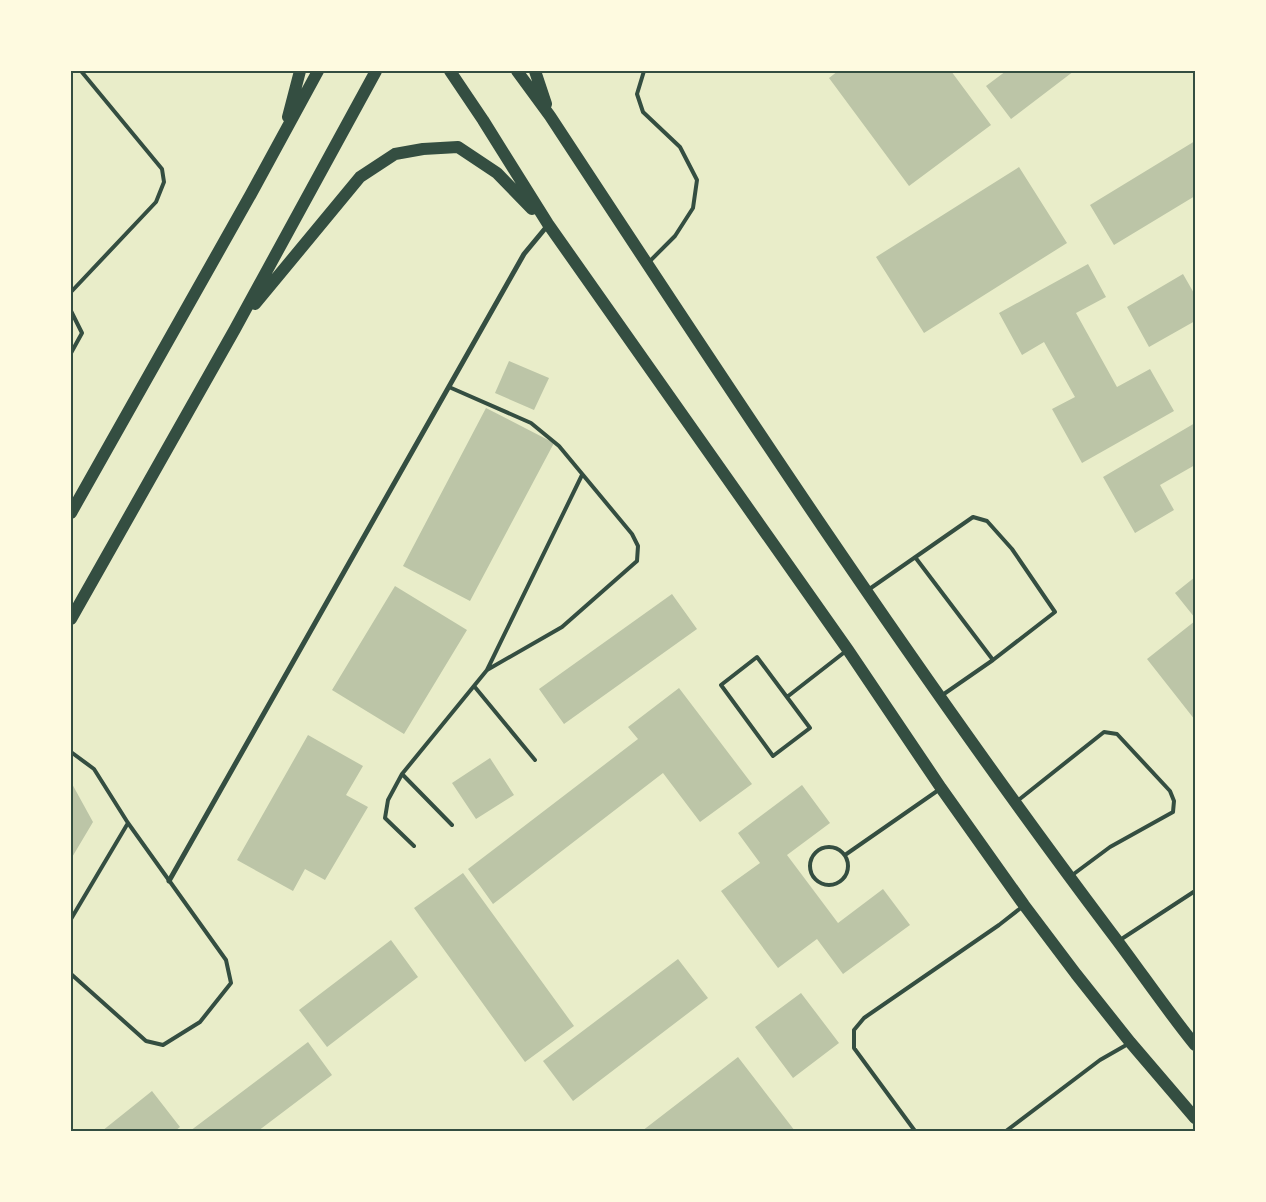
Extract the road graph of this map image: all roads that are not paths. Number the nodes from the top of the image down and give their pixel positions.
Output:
1 (80, 71) edge
2 (300, 71) edge
3 (318, 71) edge
4 (376, 71) edge
5 (450, 71) edge
6 (517, 71) edge
7 (535, 71) edge
8 (644, 71) edge
9 (550, 116) junction
10 (284, 134) junction
11 (548, 224) junction
12 (647, 264) junction
13 (71, 292) edge
14 (71, 311) edge
15 (235, 329) junction
16 (71, 353) edge
17 (449, 387) junction
18 (582, 474) junction
19 (71, 513) edge
20 (915, 557) junction
21 (866, 591) junction
22 (71, 619) edge
23 (848, 650) junction
24 (993, 660) junction
25 (487, 670) junction
26 (474, 686) junction
27 (787, 697) junction
28 (940, 697) junction
29 (71, 752) edge
30 (535, 760) dead end
31 (402, 774) junction
32 (941, 788) junction
33 (1014, 803) junction
34 (128, 823) junction
35 (452, 825) dead end
36 (414, 846) dead end
37 (845, 854) junction
38 (1070, 877) junction
39 (169, 881) junction
40 (1195, 891) edge
41 (1024, 905) junction
42 (71, 919) edge
43 (1118, 942) junction
44 (71, 974) edge
45 (1130, 1042) junction
46 (1195, 1045) edge
47 (1195, 1118) edge
48 (915, 1131) edge
49 (1006, 1131) edge

1 - 13 lane
2 - 10 main road
3 - 10 main road
4 - 15 main road
5 - 11 main road
6 - 9 main road
7 - 9 main road
8 - 12 lane
9 - 12 main road
10 - 19 main road
11 - 15 main road
11 - 17 street
11 - 23 main road
12 - 21 main road
14 - 16 lane
15 - 22 main road
17 - 18 lane
17 - 39 street
18 - 25 lane
18 - 25 lane
20 - 21 lane
20 - 24 lane
20 - 24 lane
21 - 28 main road
23 - 27 lane
23 - 32 main road
24 - 28 lane
25 - 26 lane
26 - 30 lane
26 - 31 lane
27 - 27 lane
28 - 33 main road
29 - 34 lane
31 - 35 lane
31 - 36 lane
32 - 37 lane
32 - 41 main road
33 - 38 main road
33 - 38 lane
34 - 39 lane
34 - 42 lane
37 - 37 lane
38 - 43 main road
39 - 44 lane
40 - 43 lane
41 - 45 main road
41 - 48 lane
43 - 46 main road
45 - 47 main road
45 - 49 lane

